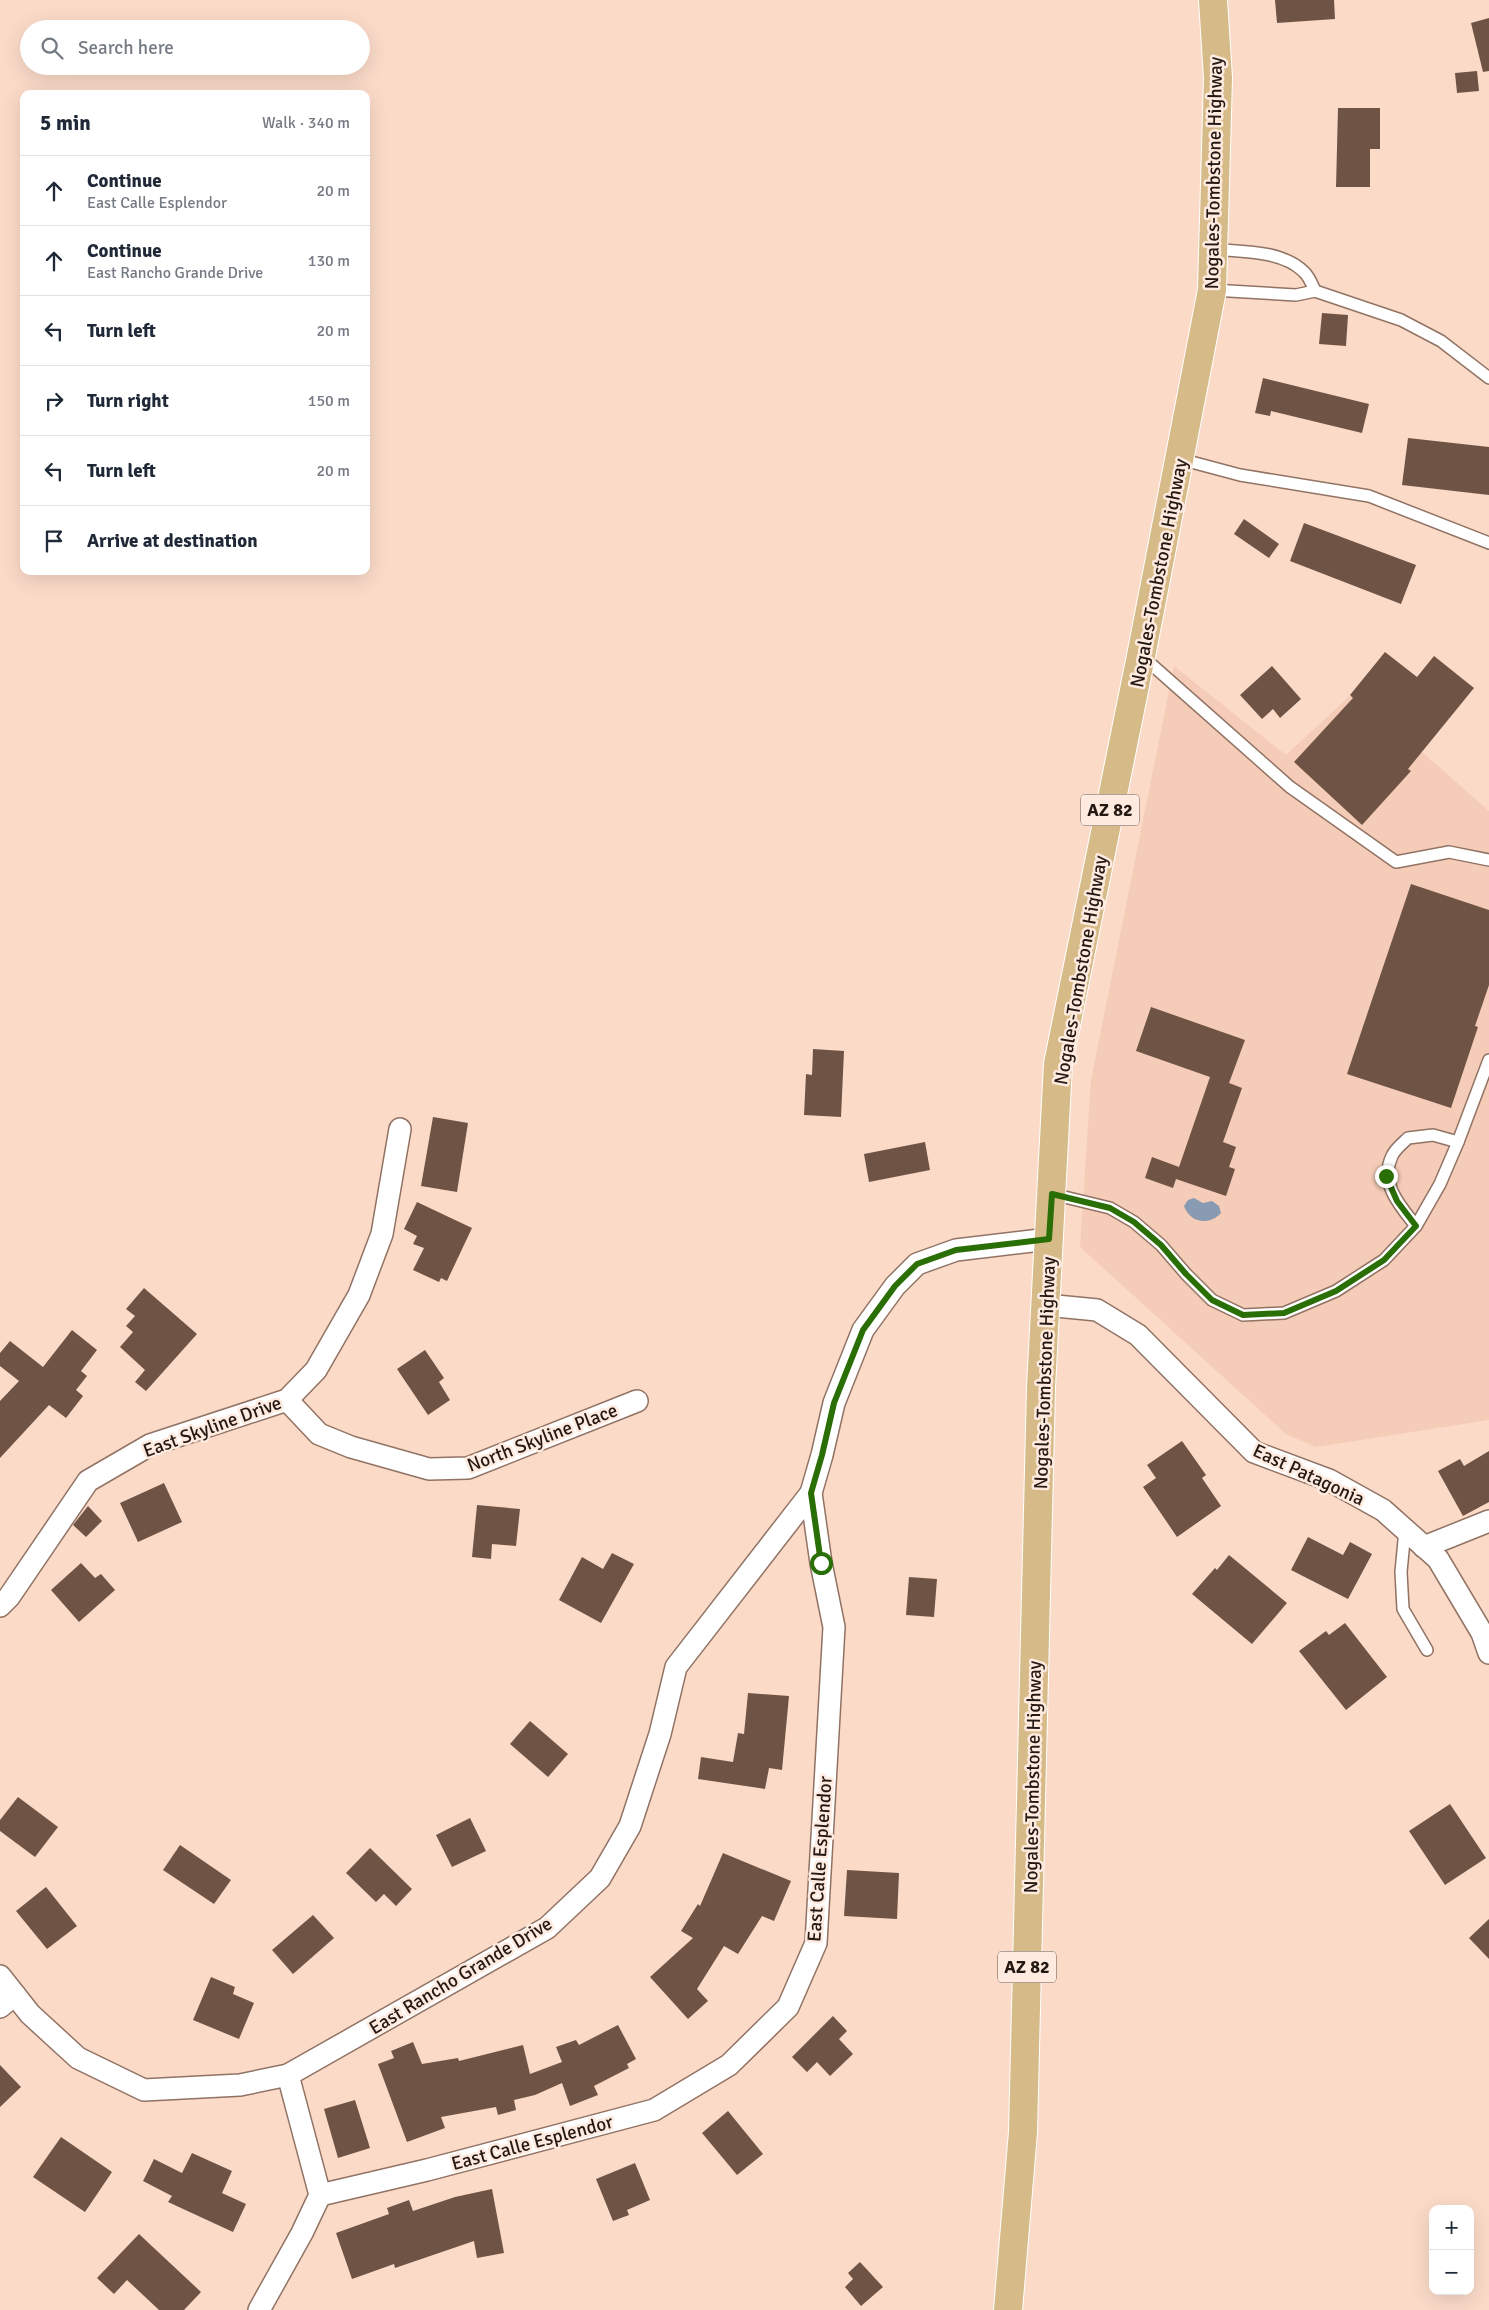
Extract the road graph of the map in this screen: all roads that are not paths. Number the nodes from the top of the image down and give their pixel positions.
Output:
1 (1213, 0) edge
2 (1212, 249) junction
3 (1212, 290) junction
4 (1315, 291) junction
5 (1489, 378) edge
6 (1180, 459) junction
7 (1489, 542) edge
8 (1141, 656) junction
9 (1489, 860) edge
10 (1489, 1060) edge
11 (400, 1129) dead end
12 (1458, 1142) junction
13 (1052, 1194) junction
14 (1416, 1226) junction
15 (1049, 1239) junction
16 (1046, 1305) junction
17 (287, 1400) junction
18 (636, 1401) dead end
19 (811, 1493) junction
20 (1489, 1521) edge
21 (1405, 1530) junction
22 (1424, 1547) junction
23 (0, 1606) edge
24 (1427, 1650) dead end
25 (1489, 1653) edge
26 (0, 1976) edge
27 (7, 2001) edge
28 (288, 2075) junction
29 (320, 2195) junction
30 (259, 2310) edge
31 (1008, 2310) edge

1 - 2 main road, Nogales-Tombstone Highway / AZ 82
2 - 3 main road, Nogales-Tombstone Highway / AZ 82
2 - 4 lane
3 - 4 lane
3 - 6 main road, Nogales-Tombstone Highway / AZ 82
4 - 5 lane
6 - 7 lane
6 - 8 main road, Nogales-Tombstone Highway / AZ 82
8 - 9 lane
8 - 13 main road, Nogales-Tombstone Highway / AZ 82
10 - 12 lane
11 - 17 street, East Skyline Drive
12 - 14 lane
12 - 14 lane
13 - 14 lane
13 - 15 main road, Nogales-Tombstone Highway / AZ 82
15 - 16 main road, Nogales-Tombstone Highway / AZ 82
15 - 19 street, East Rancho Grande Drive
16 - 21 street, East Patagonia
16 - 31 main road, Nogales-Tombstone Highway / AZ 82
17 - 18 street, North Skyline Place
17 - 23 street, East Skyline Drive
19 - 28 street, East Rancho Grande Drive
19 - 29 street, East Calle Esplendor
20 - 22 street
21 - 22 street, East Patagonia
21 - 24 lane
22 - 25 street, East Patagonia
26 - 27 street
27 - 28 street, East Rancho Grande Drive
28 - 29 street
29 - 30 street

